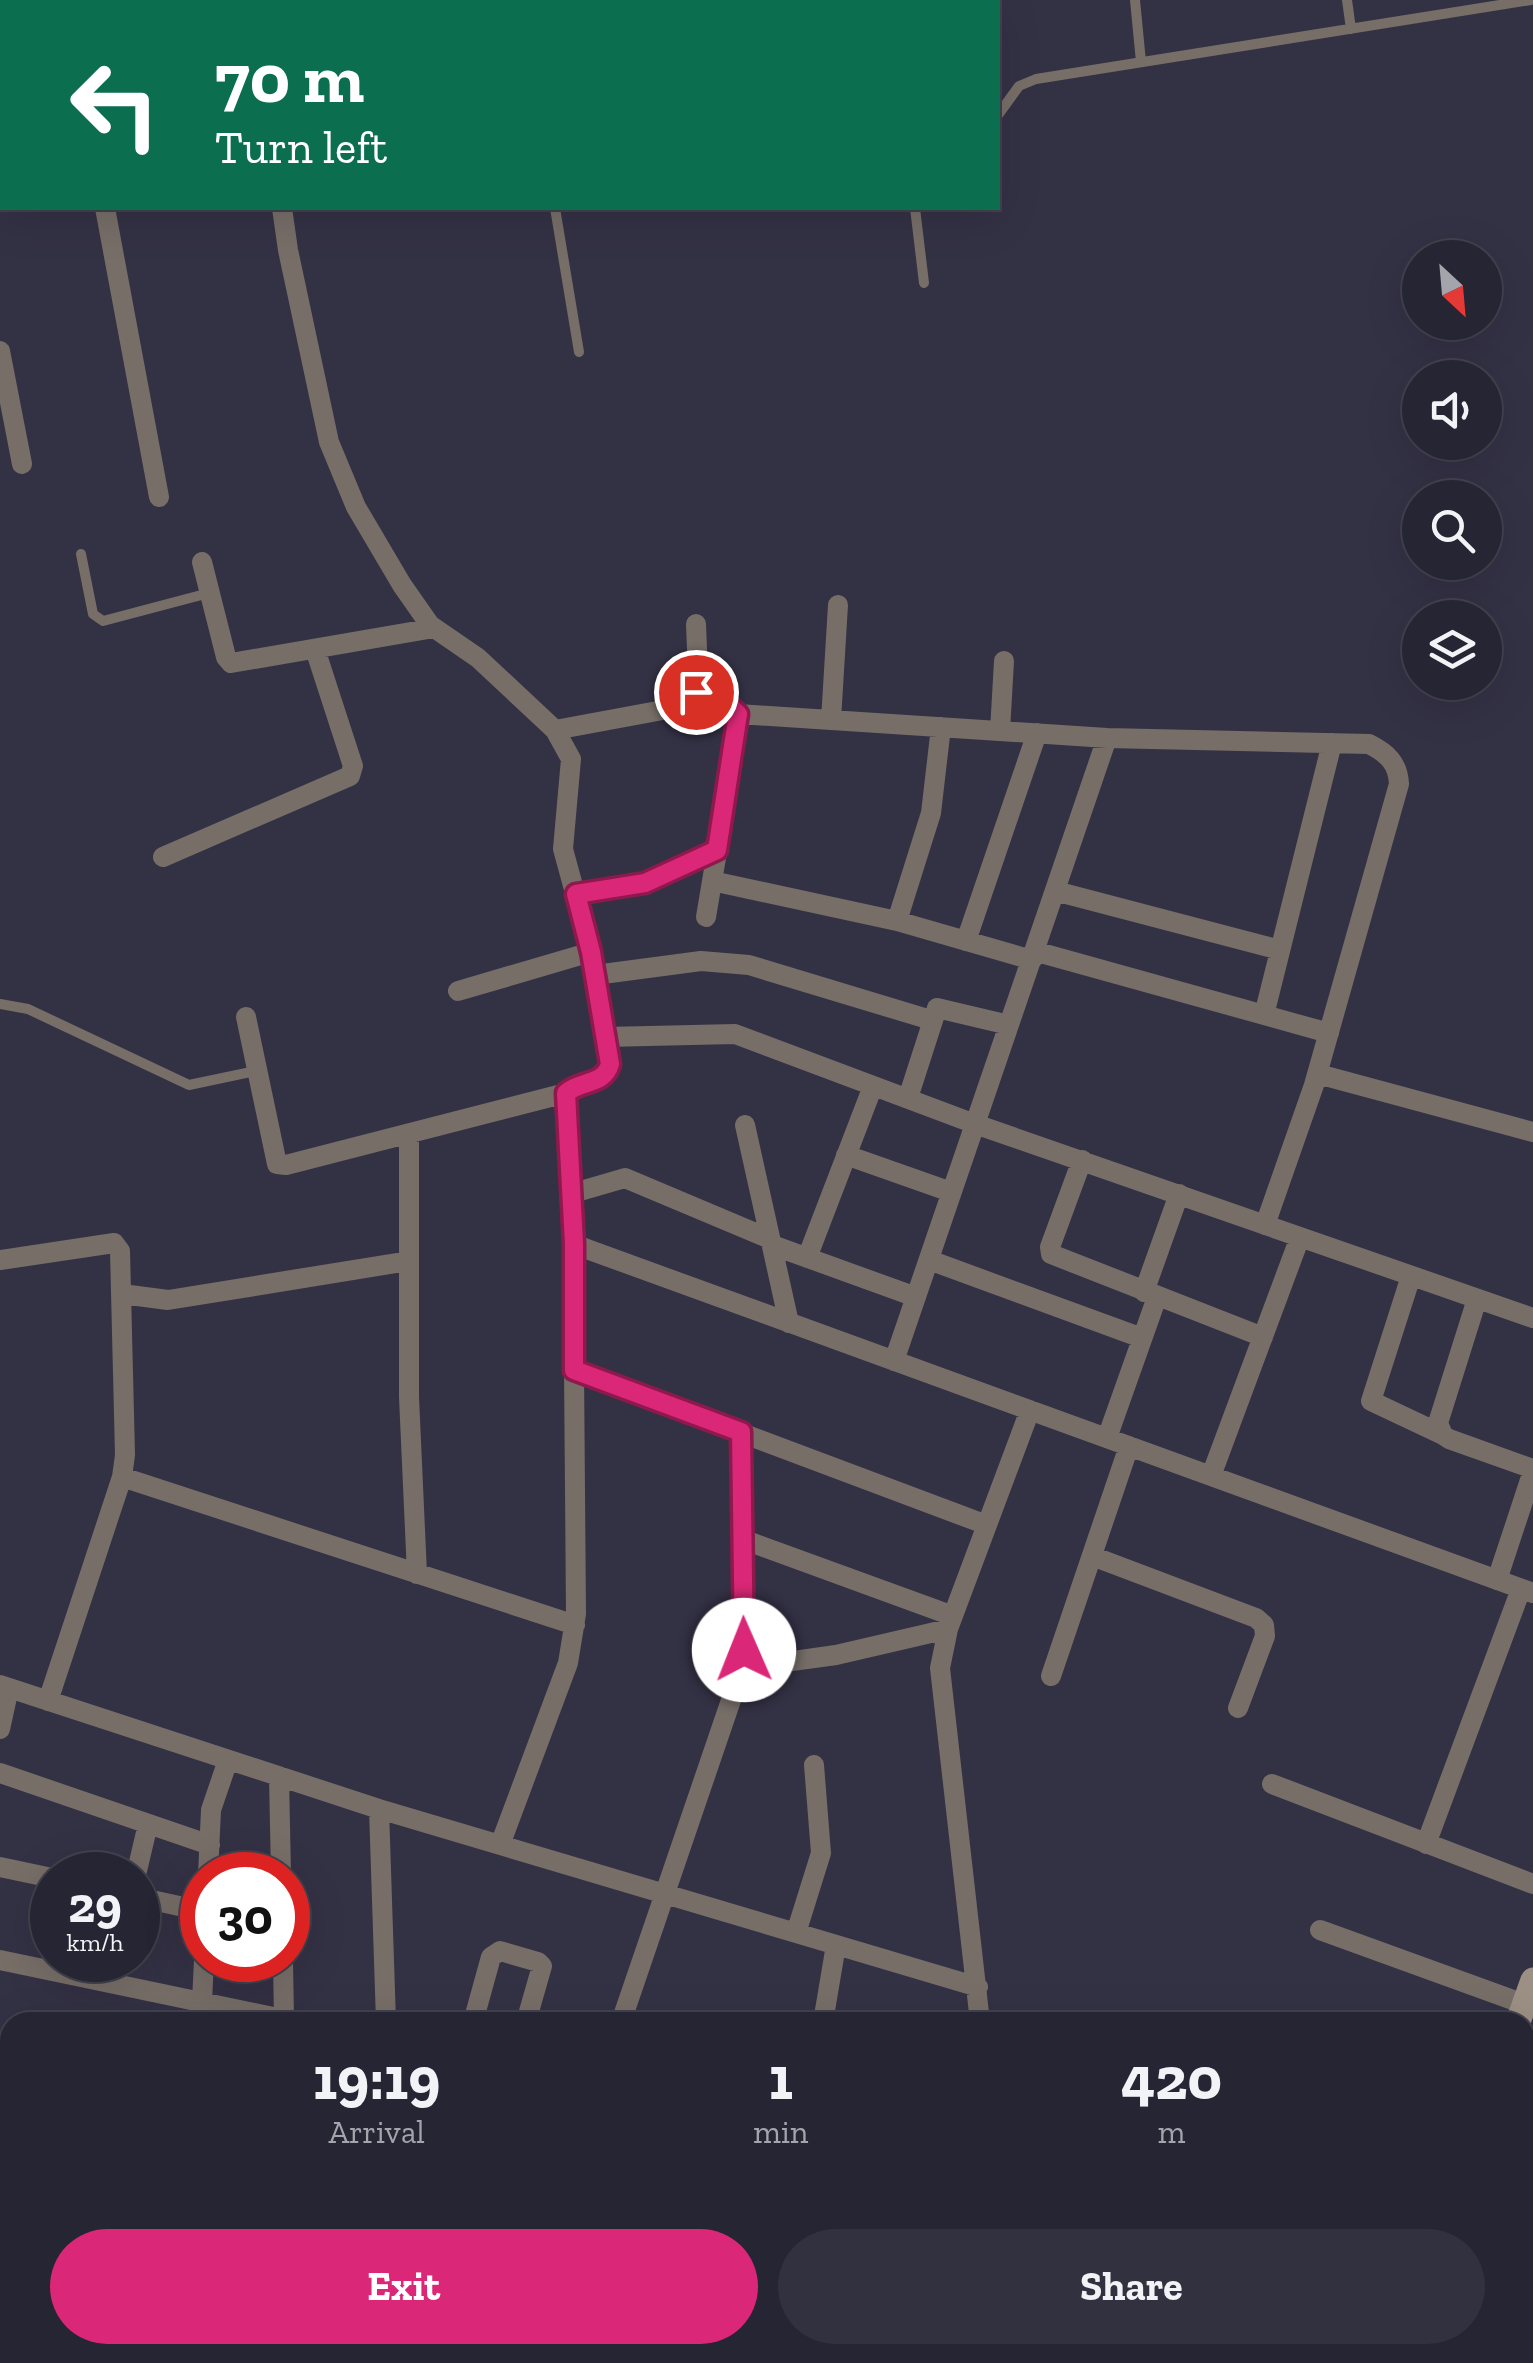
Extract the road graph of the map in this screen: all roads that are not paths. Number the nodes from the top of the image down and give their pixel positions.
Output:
1 (1135, 0) edge
2 (1347, 0) edge
3 (1530, 0) edge
4 (1352, 29) junction
5 (1142, 62) junction
6 (1000, 113) edge
7 (105, 210) edge
8 (282, 210) edge
9 (556, 210) edge
10 (915, 210) edge
11 (924, 283) dead end
12 (0, 351) edge
13 (579, 352) dead end
14 (22, 464) dead end
15 (159, 497) dead end
16 (81, 554) dead end
17 (202, 562) dead end
18 (210, 593) junction
19 (838, 605) dead end
20 (696, 624) dead end
21 (434, 628) junction
22 (315, 650) junction
23 (1004, 661) dead end
24 (706, 702) junction
25 (738, 714) junction
26 (831, 720) junction
27 (941, 727) junction
28 (555, 730) junction
29 (1000, 731) junction
30 (1037, 733) junction
31 (1107, 738) junction
32 (1332, 743) junction
33 (717, 850) junction
34 (163, 857) dead end
35 (712, 880) junction
36 (1055, 891) junction
37 (576, 894) junction
38 (706, 917) dead end
39 (897, 921) junction
40 (966, 941) junction
41 (1280, 950) junction
42 (591, 952) junction
43 (1033, 956) junction
44 (595, 975) junction
45 (458, 991) dead end
46 (0, 1004) edge
47 (1264, 1015) junction
48 (246, 1018) dead end
49 (930, 1020) junction
50 (1009, 1025) junction
51 (1329, 1033) junction
52 (605, 1037) junction
53 (256, 1071) junction
54 (1318, 1074) junction
55 (873, 1086) junction
56 (566, 1093) junction
57 (908, 1098) junction
58 (975, 1124) junction
59 (745, 1125) dead end
60 (1533, 1132) edge
61 (410, 1134) junction
62 (846, 1155) junction
63 (1082, 1160) junction
64 (952, 1192) junction
65 (570, 1194) junction
66 (1179, 1194) junction
67 (1265, 1224) junction
68 (1300, 1237) junction
69 (771, 1242) junction
70 (574, 1244) junction
71 (807, 1258) junction
72 (0, 1260) edge
73 (929, 1260) junction
74 (409, 1261) junction
75 (1411, 1276) junction
76 (122, 1294) junction
77 (1151, 1294) junction
78 (916, 1296) junction
79 (1477, 1298) junction
80 (1533, 1318) edge
81 (789, 1323) junction
82 (1263, 1336) junction
83 (1142, 1338) junction
84 (894, 1361) junction
85 (574, 1370) junction
86 (1030, 1410) junction
87 (741, 1432) junction
88 (1443, 1435) junction
89 (1107, 1438) junction
90 (1130, 1446) junction
91 (1533, 1470) edge
92 (1211, 1476) junction
93 (122, 1477) junction
94 (987, 1525) junction
95 (742, 1539) junction
96 (1092, 1556) junction
97 (417, 1574) junction
98 (1496, 1580) junction
99 (1527, 1591) edge
100 (951, 1622) junction
101 (575, 1626) junction
102 (742, 1668) junction
103 (1051, 1676) dead end
104 (5, 1687) edge
105 (48, 1701) junction
106 (1238, 1708) dead end
107 (0, 1729) edge
108 (228, 1760) junction
109 (814, 1765) dead end
110 (0, 1773) edge
111 (278, 1776) junction
112 (1272, 1784) dead end
113 (378, 1809) junction
114 (148, 1824) junction
115 (1426, 1844) junction
116 (210, 1845) junction
117 (500, 1845) junction
118 (141, 1852) edge
119 (210, 1852) edge
120 (280, 1852) edge
121 (0, 1867) edge
122 (30, 1873) edge
123 (1533, 1884) edge
124 (664, 1894) junction
125 (1320, 1930) dead end
126 (796, 1934) junction
127 (836, 1945) junction
128 (0, 1960) edge
129 (203, 1982) edge
130 (286, 1982) edge
131 (978, 1987) junction
132 (202, 2002) junction
133 (1525, 2002) edge
134 (249, 2012) edge
135 (290, 2012) edge
136 (386, 2012) edge
137 (476, 2012) edge
138 (529, 2012) edge
139 (624, 2012) edge
140 (825, 2012) edge
141 (979, 2012) edge

1 - 5 lane
2 - 4 lane
3 - 4 lane
4 - 5 lane
5 - 6 lane
7 - 15 street
8 - 21 street
9 - 13 lane
10 - 11 lane
12 - 14 street
16 - 18 lane
17 - 18 street
18 - 22 street
19 - 26 street
20 - 24 street
21 - 22 street
21 - 28 street
22 - 34 street
23 - 29 street
24 - 25 street
24 - 28 street
25 - 26 street
25 - 33 street
26 - 27 street
27 - 29 street
27 - 39 street
28 - 37 street
29 - 30 street
30 - 31 street
30 - 40 street
31 - 32 street
31 - 36 street
32 - 41 street
32 - 51 street
33 - 35 street
33 - 37 street
35 - 38 street
35 - 39 street
36 - 41 street
36 - 43 street
37 - 42 street
39 - 40 street
40 - 43 street
41 - 47 street
42 - 44 street
42 - 45 street
43 - 47 street
43 - 50 street
44 - 49 street
44 - 52 street
46 - 53 lane
47 - 51 street
48 - 53 street
49 - 50 street
49 - 57 street
50 - 58 street
51 - 54 street
52 - 55 street
52 - 56 street
53 - 61 street
54 - 60 street
54 - 67 street
55 - 57 street
55 - 62 street
56 - 61 street
56 - 65 street
57 - 58 street
58 - 63 street
58 - 64 street
59 - 69 street
61 - 74 street
62 - 64 street
62 - 71 street
63 - 66 street
63 - 77 street
64 - 73 street
65 - 69 street
65 - 70 street
66 - 67 street
66 - 77 street
67 - 68 street
68 - 75 street
68 - 82 street
69 - 71 street
69 - 81 street
70 - 81 street
70 - 85 street
71 - 78 street
72 - 76 street
73 - 78 street
73 - 83 street
74 - 76 street
74 - 97 street
75 - 79 street
75 - 88 street
76 - 93 street
77 - 82 street
77 - 83 street
78 - 84 street
79 - 80 street
79 - 88 street
81 - 84 street
82 - 92 street
83 - 89 street
84 - 86 street
85 - 87 street
85 - 101 street
86 - 89 street
86 - 94 street
87 - 94 street
87 - 95 street
88 - 91 street
89 - 90 street
90 - 92 street
90 - 96 street
91 - 98 street
92 - 98 street
93 - 97 street
93 - 105 street
94 - 100 street
95 - 100 street
95 - 102 street
96 - 103 street
96 - 106 street
97 - 101 street
98 - 99 street
99 - 115 street
100 - 102 street
100 - 131 street
101 - 117 street
102 - 124 street
104 - 105 street
104 - 107 street
105 - 108 street
108 - 111 street
108 - 116 street
109 - 126 street
110 - 114 street
111 - 113 street
111 - 120 street
112 - 115 street
113 - 117 street
113 - 136 street
114 - 116 street
114 - 118 street
115 - 123 street
116 - 119 street
117 - 124 street
121 - 122 street
124 - 126 street
124 - 139 street
125 - 133 street
126 - 127 street
127 - 131 street
127 - 140 street
128 - 132 street
129 - 132 street
130 - 135 street
131 - 141 street
132 - 134 street
137 - 138 street

